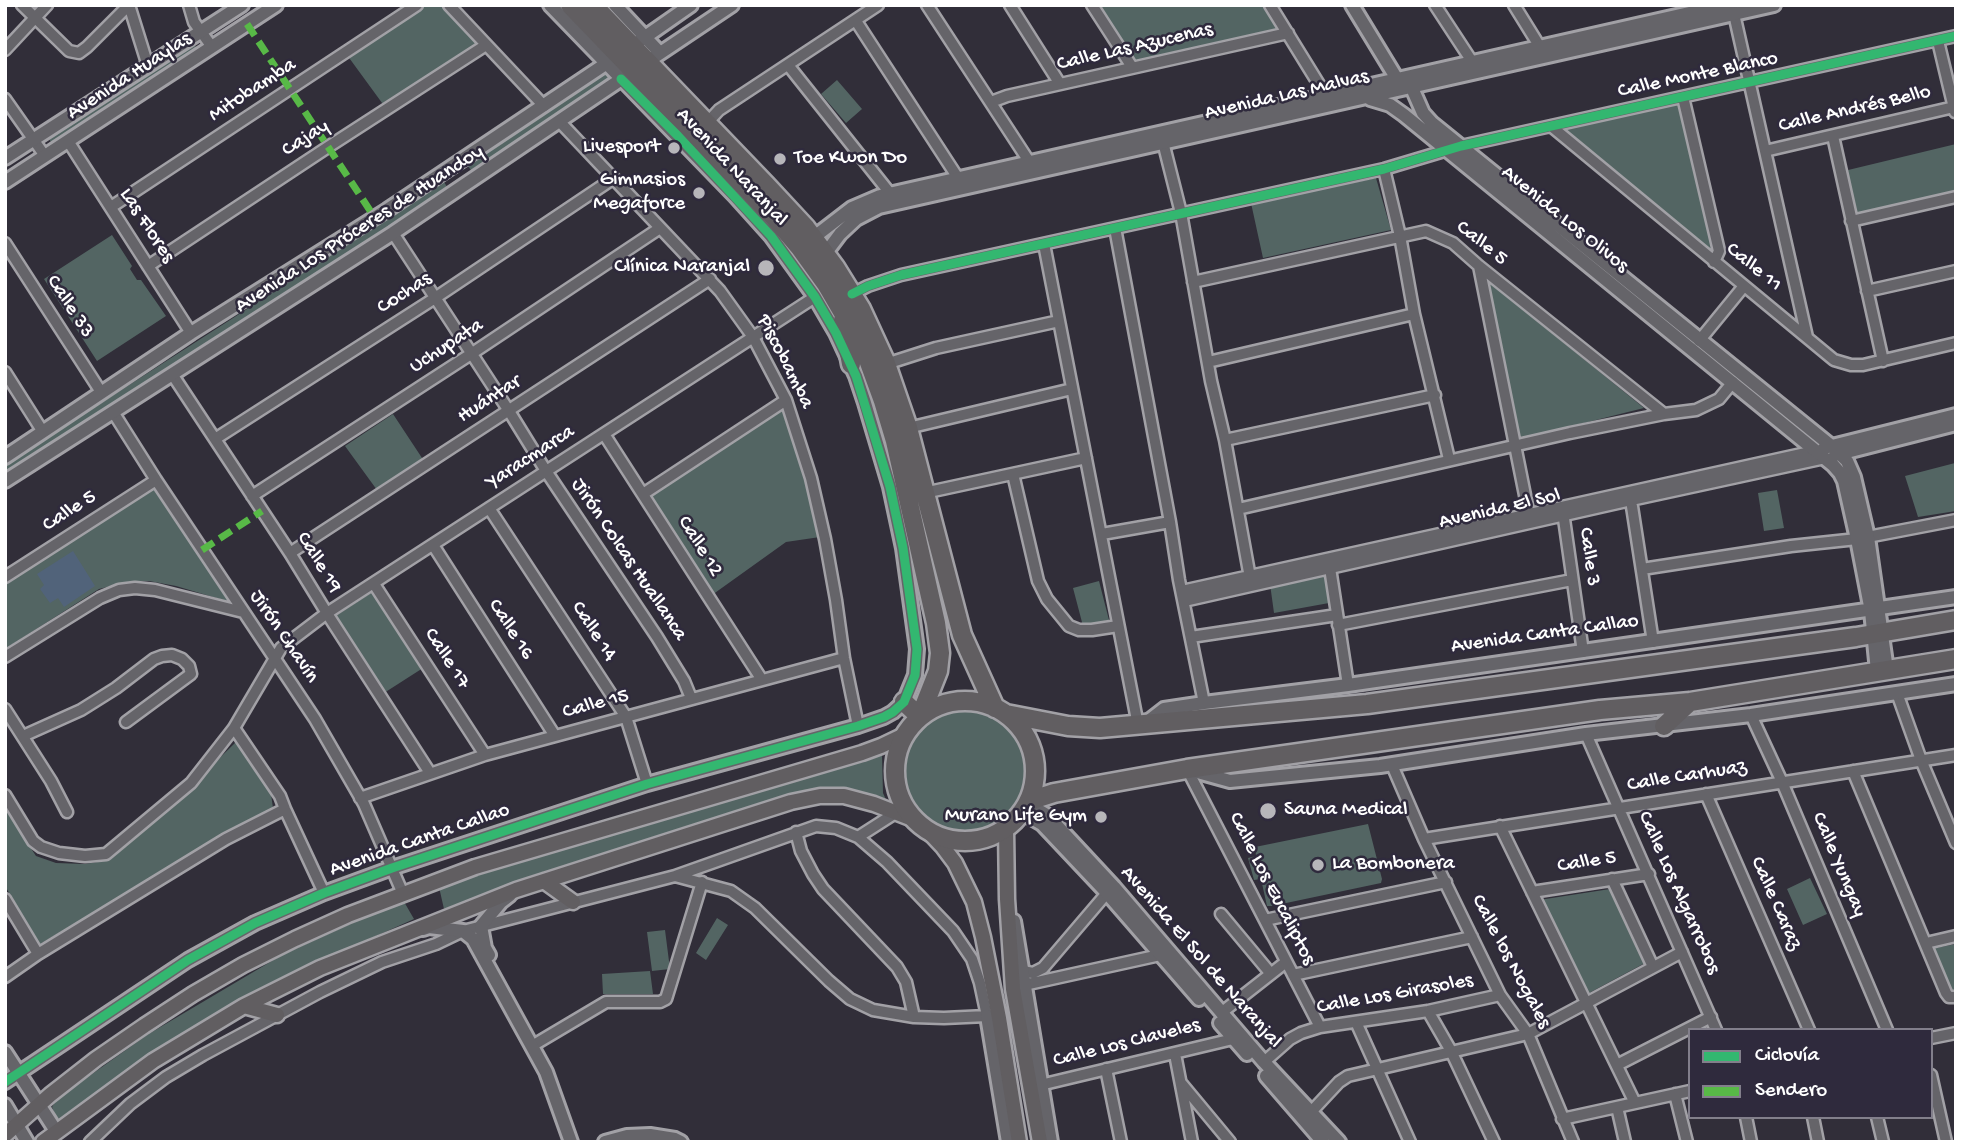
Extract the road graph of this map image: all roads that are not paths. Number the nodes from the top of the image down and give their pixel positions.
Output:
1 (22, 5) edge
2 (47, 5) edge
3 (129, 5) edge
4 (189, 5) edge
5 (242, 5) edge
6 (276, 5) edge
7 (417, 5) edge
8 (449, 5) edge
9 (550, 5) edge
10 (570, 5) edge
11 (593, 5) edge
12 (615, 5) edge
13 (691, 5) edge
14 (732, 5) edge
15 (878, 5) edge
16 (927, 5) edge
17 (1010, 5) edge
18 (1092, 5) edge
19 (1270, 5) edge
20 (1352, 5) edge
21 (1435, 5) edge
22 (1514, 5) edge
23 (1774, 5) edge
24 (1731, 8) edge
25 (35, 17) junction
26 (856, 20) junction
27 (200, 33) junction
28 (1288, 33) junction
29 (1956, 36) edge
30 (1938, 41) junction
31 (486, 46) junction
32 (212, 47) junction
33 (1540, 47) junction
34 (5, 50) edge
35 (625, 51) junction
36 (1943, 60) junction
37 (1472, 63) junction
38 (788, 65) junction
39 (148, 66) junction
40 (640, 66) junction
41 (1132, 67) junction
42 (1956, 73) edge
43 (1397, 79) junction
44 (1750, 82) junction
45 (1060, 84) junction
46 (1412, 88) junction
47 (1392, 93) junction
48 (1683, 97) junction
49 (5, 99) edge
50 (1364, 99) junction
51 (1329, 101) junction
52 (991, 102) junction
53 (544, 106) junction
54 (1396, 109) junction
55 (1955, 111) edge
56 (559, 121) junction
57 (706, 124) junction
58 (1551, 126) junction
59 (1833, 136) junction
60 (34, 139) junction
61 (1162, 139) junction
62 (68, 141) junction
63 (1461, 146) junction
64 (1448, 150) junction
65 (1765, 151) junction
66 (45, 156) junction
67 (5, 158) edge
68 (458, 163) junction
69 (1033, 168) junction
70 (1384, 169) junction
71 (614, 178) junction
72 (958, 178) junction
73 (5, 182) edge
74 (471, 182) junction
75 (1956, 197) edge
76 (895, 198) junction
77 (111, 208) junction
78 (1181, 213) junction
79 (1852, 221) junction
80 (660, 228) junction
81 (1115, 228) junction
82 (393, 233) junction
83 (1401, 236) junction
84 (813, 238) junction
85 (5, 243) edge
86 (1044, 244) junction
87 (825, 254) junction
88 (1714, 262) junction
89 (148, 266) junction
90 (1479, 266) junction
91 (1956, 271) edge
92 (710, 279) junction
93 (1193, 282) junction
94 (1744, 286) junction
95 (1867, 291) junction
96 (852, 294) junction
97 (814, 297) junction
98 (435, 298) junction
99 (842, 310) junction
100 (1414, 314) junction
101 (1059, 321) junction
102 (191, 333) junction
103 (753, 337) junction
104 (1807, 337) junction
105 (1699, 341) junction
106 (1956, 342) edge
107 (471, 354) junction
108 (1883, 361) junction
109 (1208, 362) junction
110 (850, 364) junction
111 (887, 364) junction
112 (5, 372) edge
113 (172, 374) junction
114 (1733, 382) junction
115 (1072, 389) junction
116 (101, 392) junction
117 (1435, 395) junction
118 (786, 400) junction
119 (509, 411) junction
120 (113, 412) junction
121 (1664, 414) junction
122 (1956, 415) edge
123 (1956, 424) edge
124 (908, 428) junction
125 (43, 432) junction
126 (604, 434) junction
127 (215, 439) junction
128 (1225, 440) junction
129 (1514, 447) junction
130 (1834, 450) junction
131 (1820, 454) junction
132 (5, 457) edge
133 (1086, 458) junction
134 (1449, 459) junction
135 (546, 471) junction
136 (1013, 474) junction
137 (156, 480) junction
138 (5, 481) edge
139 (924, 493) junction
140 (643, 494) junction
141 (253, 496) junction
142 (1631, 500) junction
143 (489, 508) junction
144 (1238, 509) junction
145 (1563, 512) junction
146 (1529, 515) junction
147 (1956, 520) edge
148 (1170, 523) junction
149 (1102, 534) junction
150 (1863, 538) junction
151 (433, 545) junction
152 (290, 553) junction
153 (1330, 568) junction
154 (1642, 569) junction
155 (5, 577) edge
156 (1572, 580) junction
157 (1251, 581) junction
158 (374, 584) junction
159 (1183, 596) junction
160 (1956, 597) edge
161 (1875, 610) junction
162 (243, 612) junction
163 (327, 613) junction
164 (1338, 620) junction
165 (1956, 620) edge
166 (1118, 626) junction
167 (1877, 634) junction
168 (1191, 637) junction
169 (1653, 642) junction
170 (1583, 652) junction
171 (5, 657) edge
172 (274, 658) junction
173 (844, 658) junction
174 (1956, 659) edge
175 (1882, 670) junction
176 (762, 680) junction
177 (1956, 684) edge
178 (1348, 685) junction
179 (1896, 693) junction
180 (691, 698) junction
181 (904, 702) junction
182 (1690, 702) junction
183 (1204, 703) junction
184 (5, 709) edge
185 (1001, 711) junction
186 (920, 715) junction
187 (1751, 715) junction
188 (626, 717) junction
189 (126, 722) dead end
190 (1142, 724) junction
191 (858, 726) junction
192 (1664, 726) junction
193 (234, 728) junction
194 (1586, 734) junction
195 (904, 735) junction
196 (23, 736) junction
197 (555, 736) junction
198 (485, 755) junction
199 (1956, 755) edge
200 (1921, 760) junction
201 (1392, 765) junction
202 (1187, 769) junction
203 (1853, 771) junction
204 (430, 773) junction
205 (1782, 782) junction
206 (647, 784) junction
207 (1706, 794) junction
208 (5, 796) edge
209 (360, 798) junction
210 (1027, 806) junction
211 (1619, 807) junction
212 (285, 810) junction
213 (67, 812) dead end
214 (897, 812) junction
215 (921, 825) junction
216 (1500, 826) junction
217 (1006, 829) junction
218 (796, 832) junction
219 (858, 837) junction
220 (1424, 839) junction
221 (1956, 843) edge
222 (392, 868) junction
223 (1648, 874) junction
224 (675, 876) junction
225 (1612, 879) junction
226 (544, 881) junction
227 (702, 882) junction
228 (1446, 882) junction
229 (516, 890) junction
230 (1532, 892) junction
231 (324, 893) junction
232 (1107, 893) junction
233 (403, 894) junction
234 (1007, 898) junction
235 (5, 899) edge
236 (573, 902) junction
237 (1221, 914) dead end
238 (1265, 919) junction
239 (481, 926) junction
240 (463, 931) junction
241 (399, 936) junction
242 (1956, 936) edge
243 (1472, 937) junction
244 (1926, 943) junction
245 (1682, 952) junction
246 (38, 954) junction
247 (1160, 955) junction
248 (1286, 962) junction
249 (1653, 967) junction
250 (1023, 971) junction
251 (1271, 974) junction
252 (1293, 975) junction
253 (5, 977) edge
254 (1024, 985) junction
255 (1500, 995) junction
256 (1956, 997) edge
257 (1586, 1003) junction
258 (244, 1006) junction
259 (1428, 1011) junction
260 (1221, 1013) junction
261 (277, 1015) junction
262 (986, 1016) junction
263 (914, 1017) junction
264 (1711, 1017) junction
265 (1356, 1023) junction
266 (1320, 1027) junction
267 (1689, 1028) edge
268 (1715, 1028) edge
269 (1808, 1028) edge
270 (1886, 1028) edge
271 (1688, 1029) edge
272 (1956, 1033) edge
273 (1528, 1034) junction
274 (1933, 1038) edge
275 (1233, 1039) junction
276 (537, 1043) junction
277 (1451, 1051) junction
278 (5, 1052) edge
279 (1175, 1054) junction
280 (1264, 1062) junction
281 (1617, 1065) junction
282 (1378, 1068) junction
283 (1106, 1069) junction
284 (18, 1073) junction
285 (5, 1082) edge
286 (1180, 1082) junction
287 (1933, 1084) edge
288 (1036, 1086) junction
289 (1688, 1091) edge
290 (1675, 1094) junction
291 (1635, 1103) junction
292 (5, 1105) edge
293 (39, 1105) junction
294 (1616, 1107) junction
295 (1311, 1112) junction
296 (1562, 1119) junction
297 (1746, 1119) edge
298 (1813, 1119) edge
299 (1877, 1119) edge
300 (17, 1124) junction
301 (5, 1135) edge
302 (61, 1136) edge
303 (27, 1142) edge
304 (43, 1142) edge
305 (90, 1142) edge
306 (571, 1142) edge
307 (579, 1142) edge
308 (605, 1142) edge
309 (681, 1142) edge
310 (1008, 1142) edge
311 (1020, 1142) edge
312 (1040, 1142) edge
313 (1051, 1142) edge
314 (1121, 1142) edge
315 (1192, 1142) edge
316 (1230, 1142) edge
317 (1323, 1142) edge
318 (1339, 1142) edge
319 (1410, 1142) edge
320 (1494, 1142) edge
321 (1573, 1142) edge
322 (1625, 1142) edge
323 (1687, 1142) edge
324 (1751, 1142) edge
325 (1818, 1142) edge
326 (1883, 1142) edge
327 (1946, 1142) edge

1 - 25 street
2 - 25 street
3 - 25 street
3 - 39 street
4 - 27 street
5 - 27 street, Avenida Huaylas
6 - 32 street, Avenida Huaylas
7 - 77 street, Mitobamba
8 - 31 street
9 - 35 street, Avenida Naranjal
10 - 35 highway, Avenida Naranjal
11 - 35 highway, Avenida Naranjal
12 - 35 street, Avenida Naranjal
13 - 35 street, Avenida Los Próceres de Huandoy
14 - 40 street, Avenida Los Próceres de Huandoy
15 - 26 street
16 - 52 street
17 - 45 street
18 - 41 street
19 - 28 street
20 - 43 street
21 - 37 street
22 - 33 street
23 - 24 street, Avenida Las Malvas
24 - 33 street, Avenida Las Malvas
24 - 44 street
24 - 46 street, Avenida Las Malvas
25 - 34 street
26 - 38 street
26 - 72 street
27 - 32 street
27 - 39 street, Avenida Huaylas
28 - 41 street, Calle Las Azucenas
28 - 51 street
29 - 30 street, Calle Monte Blanco
30 - 36 street
30 - 44 street, Calle Monte Blanco
31 - 53 street
31 - 89 street, Cajay
32 - 62 street, Avenida Huaylas
33 - 37 street, Avenida Las Malvas
35 - 40 highway, Avenida Naranjal
35 - 40 street, Avenida Naranjal
35 - 53 street, Avenida Los Próceres de Huandoy
36 - 42 street
36 - 55 street
37 - 43 street, Avenida Las Malvas
38 - 57 street
38 - 76 street
39 - 60 street, Avenida Huaylas
40 - 56 street, Avenida Los Próceres de Huandoy
40 - 57 highway, Avenida Naranjal
40 - 97 street, Avenida Naranjal
40 - 99 highway, Avenida Naranjal
41 - 45 street, Calle Las Azucenas
43 - 46 street, Avenida Los Olivos
43 - 47 street
43 - 51 street, Avenida Las Malvas
44 - 48 street, Calle Monte Blanco
44 - 65 street
45 - 52 street, Calle Las Azucenas
46 - 47 street, Avenida Las Malvas
46 - 63 street, Avenida Los Olivos
47 - 50 street, Avenida Las Malvas
47 - 54 street
48 - 58 street, Calle Monte Blanco
48 - 88 street
49 - 60 street
50 - 51 street, Avenida Las Malvas
50 - 54 street
51 - 61 street, Avenida Las Malvas
52 - 69 street
53 - 68 street, Avenida Los Próceres de Huandoy
54 - 64 street, Avenida Los Olivos
55 - 59 street, Calle Andrés Bello
56 - 71 street, Piscobamba
56 - 74 street, Avenida Los Próceres de Huandoy
57 - 84 highway, Avenida Naranjal
58 - 63 street, Calle Monte Blanco
58 - 88 street, Calle 11
59 - 65 street, Calle Andrés Bello
59 - 79 street
60 - 66 street
60 - 67 street, Avenida Huaylas
61 - 69 street, Avenida Las Malvas
61 - 78 street
62 - 66 street, Avenida Huaylas
62 - 77 street, Las Flores
63 - 64 street, Calle Monte Blanco
63 - 105 street, Avenida Los Olivos
64 - 70 street, Calle Monte Blanco
64 - 114 street, Avenida Los Olivos
65 - 104 street
66 - 73 street, Avenida Huaylas
68 - 74 street
68 - 102 street, Avenida Los Próceres de Huandoy
69 - 72 street, Avenida Las Malvas
69 - 76 street, Avenida Las Malvas
70 - 78 street, Calle Monte Blanco
70 - 83 street
71 - 80 street, Piscobamba
71 - 98 street, Cochas
72 - 76 street, Avenida Las Malvas
74 - 82 street, Avenida Los Próceres de Huandoy
75 - 79 street
76 - 84 street, Avenida Las Malvas
76 - 87 street, Avenida Las Malvas
77 - 89 street, Las Flores
78 - 81 street, Calle Monte Blanco
78 - 93 street
79 - 95 street
80 - 92 street, Piscobamba
80 - 107 street, Uchupata
81 - 86 street, Calle Monte Blanco
81 - 148 street
82 - 98 street, Jirón Colcas Huallanca
82 - 113 street, Avenida Los Próceres de Huandoy
83 - 90 street, Calle 5
83 - 93 street, Calle 5
83 - 100 street
84 - 87 highway, Avenida Naranjal
85 - 116 street, Calle 33
86 - 96 street, Calle Monte Blanco
86 - 101 street
87 - 96 highway, Avenida Naranjal
88 - 94 street, Calle 11
89 - 102 street, Las Flores
90 - 121 street, Calle 5
90 - 129 street
91 - 95 street
92 - 103 street, Piscobamba
92 - 119 street, Huántar
93 - 109 street
94 - 104 street, Calle 11
94 - 105 street
95 - 108 street
96 - 111 highway, Avenida Naranjal
97 - 103 street, Yaracmarca
97 - 110 street, Avenida Naranjal
98 - 107 street, Jirón Colcas Huallanca
98 - 127 street, Cochas
99 - 110 highway
99 - 186 highway, Avenida Naranjal
100 - 109 street
100 - 117 street
101 - 111 street
101 - 115 street
102 - 116 street, Avenida Los Próceres de Huandoy
103 - 118 street, Piscobamba
103 - 126 street, Yaracmarca
104 - 108 street, Calle 11
105 - 130 street, Avenida Los Olivos
106 - 108 street, Calle 11
107 - 119 street, Jirón Colcas Huallanca
107 - 141 street, Uchupata
109 - 128 street
110 - 181 street, Avenida Naranjal
111 - 124 highway, Avenida Naranjal
112 - 125 street
113 - 120 street, Avenida Los Próceres de Huandoy
113 - 127 street, Calle 19
114 - 121 street
114 - 131 street, Avenida Los Olivos
115 - 124 street
115 - 133 street
116 - 125 street, Avenida Los Próceres de Huandoy
117 - 128 street
117 - 134 street
118 - 140 street
118 - 173 street, Piscobamba
119 - 135 street, Jirón Colcas Huallanca
119 - 152 street, Huántar
120 - 137 street, Jirón Chavín
120 - 138 street, Avenida Los Próceres de Huandoy
121 - 129 street
122 - 130 street
123 - 130 street
124 - 139 highway, Avenida Naranjal
125 - 132 street, Avenida Los Próceres de Huandoy
126 - 135 street, Yaracmarca
126 - 140 street, Calle 12
127 - 141 street, Calle 19
128 - 144 street
129 - 134 street
129 - 146 street
130 - 131 street
130 - 150 street, Avenida Los Olivos
131 - 142 street, Avenida El Sol
131 - 145 street, Avenida El Sol
131 - 150 street, Avenida Los Olivos
133 - 136 street
133 - 149 street
134 - 144 street
135 - 143 street, Yaracmarca
135 - 180 street, Jirón Colcas Huallanca
136 - 139 street
136 - 166 street
137 - 155 street, Calle 5
137 - 162 street, Jirón Chavín
139 - 185 highway, Avenida Naranjal
140 - 176 street, Calle 12
141 - 152 street, Calle 19
142 - 145 street, Avenida El Sol
142 - 154 street
143 - 151 street, Yaracmarca
143 - 188 street, Calle 14
144 - 157 street
145 - 146 street, Avenida El Sol
145 - 153 street, Avenida El Sol
145 - 156 street, Calle 3
146 - 157 street, Avenida El Sol
147 - 150 street
148 - 149 street
148 - 159 street
149 - 166 street
150 - 154 street
150 - 161 street, Avenida Los Olivos
151 - 158 street, Yaracmarca
151 - 197 street, Calle 16
152 - 163 street, Calle 19
153 - 157 street, Avenida El Sol
153 - 164 street
154 - 169 street
156 - 164 street
156 - 170 street, Calle 3
157 - 159 street, Avenida El Sol
158 - 163 street, Yaracmarca
158 - 198 street, Calle 17
159 - 168 street
160 - 161 street, Avenida Canta Callao
161 - 167 street, Avenida Los Olivos
161 - 169 street, Avenida Canta Callao
162 - 171 street
162 - 172 street, Jirón Chavín
163 - 172 street, Yaracmarca
163 - 204 street, Calle 19
164 - 168 street
164 - 178 street
165 - 167 highway, Avenida Canta Callao
166 - 190 street
167 - 175 street, Avenida Los Olivos
167 - 190 highway, Avenida Canta Callao
168 - 183 street
169 - 170 street, Avenida Canta Callao
170 - 178 street, Avenida Canta Callao
172 - 193 street, Yaracmarca
172 - 209 street, Jirón Chavín
173 - 176 street, Calle 15
173 - 191 street, Piscobamba
174 - 175 highway
175 - 182 highway
176 - 180 street, Calle 15
177 - 179 street
178 - 183 street, Avenida Canta Callao
179 - 187 street
179 - 200 street
180 - 188 street, Calle 15
181 - 186 highway
181 - 191 street, Avenida Canta Callao
182 - 192 highway
182 - 202 highway
183 - 190 street, Avenida Canta Callao
184 - 196 street
185 - 186 highway
185 - 190 highway, Avenida Canta Callao
185 - 210 highway
186 - 195 highway
187 - 192 street
187 - 205 street, Calle Yungay
188 - 197 street, Calle 15
188 - 206 street, Calle 14
189 - 196 street
191 - 206 street, Avenida Canta Callao
192 - 194 street
193 - 208 street, Yaracmarca
193 - 212 street
194 - 201 street
194 - 211 street, Calle Los Algarrobos
195 - 215 highway
195 - 233 main road, Avenida Canta Callao
196 - 213 street
197 - 198 street, Calle 15
198 - 204 street, Calle 15
199 - 200 street, Calle Carhuaz
200 - 203 street, Calle Carhuaz
200 - 221 street
201 - 202 street
201 - 220 street, Calle los Nogales
202 - 210 highway
202 - 238 street, Calle Los Eucaliptos
203 - 205 street, Calle Carhuaz
203 - 244 street
204 - 209 street, Calle 15
205 - 207 street, Calle Carhuaz
205 - 270 street, Calle Yungay
206 - 222 street, Avenida Canta Callao
207 - 211 street, Calle Carhuaz
207 - 269 street, Calle Caraz
209 - 222 street, Jirón Chavín
210 - 217 highway
210 - 232 street, Avenida El Sol de Naranjal
210 - 260 street, Avenida El Sol de Naranjal
211 - 216 street, Calle Carhuaz
211 - 223 street, Calle Los Algarrobos
212 - 231 street
212 - 246 street
214 - 215 main road
214 - 219 street
214 - 226 main road
215 - 217 highway
215 - 311 main road
216 - 220 street, Calle Carhuaz
216 - 230 street
217 - 234 main road
218 - 219 street
218 - 224 street
218 - 263 street
219 - 262 street
220 - 228 street, Calle los Nogales
222 - 231 street, Avenida Canta Callao
222 - 233 street, Jirón Chavín
223 - 225 street, Calle 5
223 - 245 street, Calle Los Algarrobos
224 - 227 street
224 - 236 street
225 - 230 street, Calle 5
225 - 249 street
226 - 229 main road
226 - 236 main road
227 - 263 street
227 - 276 street
228 - 238 street
228 - 243 street, Calle los Nogales
229 - 239 street
229 - 241 main road
230 - 257 street
231 - 284 street, Avenida Canta Callao
232 - 247 street, Avenida El Sol de Naranjal
232 - 250 street
233 - 293 main road, Avenida Canta Callao
234 - 250 street
234 - 288 main road
235 - 246 street
236 - 239 street
237 - 251 street
238 - 248 street, Calle Los Eucaliptos
239 - 240 street
239 - 276 street
240 - 241 street
240 - 261 street
240 - 306 street
241 - 258 main road
242 - 244 street
243 - 252 street
243 - 255 street, Calle los Nogales
244 - 256 street
245 - 249 street
245 - 264 street, Calle Los Algarrobos
246 - 253 street
247 - 254 street
247 - 275 street, Avenida El Sol de Naranjal
248 - 251 street
248 - 252 street, Calle Los Eucaliptos
249 - 257 street
250 - 254 street
251 - 260 street
252 - 266 street, Calle Los Eucaliptos
254 - 288 street
255 - 259 street, Calle Los Girasoles
255 - 273 street, Calle los Nogales
257 - 273 street
257 - 281 street
258 - 261 main road
258 - 302 main road
259 - 265 street, Calle Los Girasoles
259 - 277 street
260 - 280 street, Avenida El Sol de Naranjal
261 - 305 street
262 - 263 street
262 - 310 street
264 - 267 street
264 - 268 street, Calle Los Algarrobos
265 - 266 street, Calle Los Girasoles
265 - 282 street
266 - 280 street, Calle Los Girasoles
271 - 281 street
272 - 274 street
273 - 277 street
273 - 296 street, Calle los Nogales
275 - 279 street, Calle Los Claveles
275 - 317 street, Avenida El Sol de Naranjal
276 - 307 street
277 - 282 street
277 - 320 street
278 - 284 street
279 - 283 street, Calle Los Claveles
279 - 286 street
280 - 295 street, Avenida El Sol de Naranjal
281 - 291 street
282 - 295 street
282 - 319 street
283 - 288 street, Calle Los Claveles
283 - 314 street
284 - 285 street, Avenida Canta Callao
284 - 293 street
286 - 315 street
286 - 316 street
287 - 327 street
288 - 312 main road
288 - 313 street
289 - 290 street
290 - 291 street
290 - 323 street
291 - 294 street
292 - 300 street
293 - 300 main road, Avenida Canta Callao
293 - 302 street
294 - 296 street
294 - 322 street
295 - 318 street, Avenida El Sol de Naranjal
296 - 321 street, Calle los Nogales
297 - 324 street
298 - 325 street
299 - 326 street
300 - 301 main road, Avenida Canta Callao
300 - 303 street
302 - 304 main road
308 - 309 street

